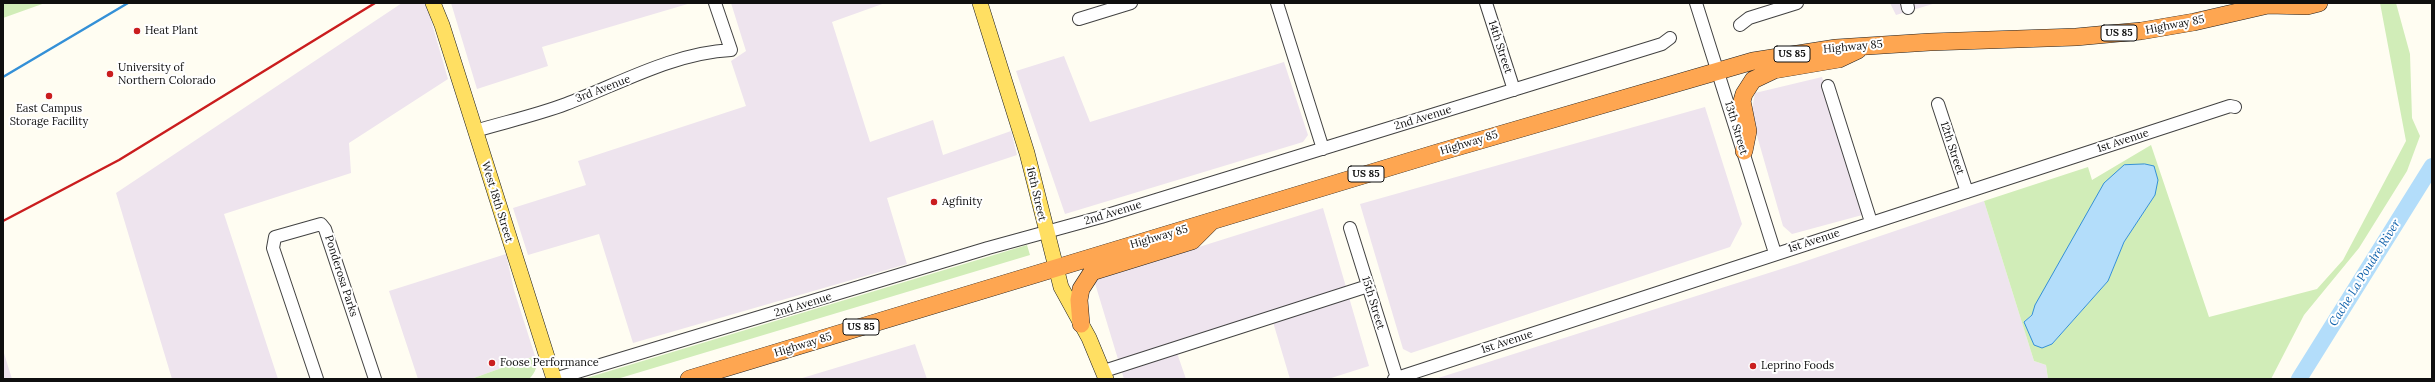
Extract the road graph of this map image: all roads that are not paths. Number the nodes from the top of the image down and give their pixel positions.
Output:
1 (433, 3) edge
2 (440, 3) edge
3 (716, 3) edge
4 (980, 3) edge
5 (1131, 3) edge
6 (1277, 3) edge
7 (1486, 3) edge
8 (1696, 3) edge
9 (1797, 3) edge
10 (2319, 3) edge
11 (2270, 4) edge
12 (1079, 19) dead end
13 (442, 25) junction
14 (1740, 25) dead end
15 (1670, 38) dead end
16 (1866, 45) junction
17 (1718, 70) junction
18 (1828, 86) dead end
19 (1514, 90) junction
20 (1938, 104) dead end
21 (2235, 107) dead end
22 (475, 131) junction
23 (1323, 149) junction
24 (1744, 151) junction
25 (1967, 192) junction
26 (1212, 221) junction
27 (1871, 222) junction
28 (1350, 228) dead end
29 (1046, 233) junction
30 (1775, 253) junction
31 (1055, 268) junction
32 (1368, 286) junction
33 (1081, 324) junction
34 (712, 375) edge
35 (1105, 375) edge
36 (317, 379) edge
37 (375, 379) edge
38 (554, 379) edge
39 (689, 379) edge
40 (1395, 379) edge

1 - 13 main road, West 18th Street
2 - 13 main road, West 18th Street
3 - 22 street, 3rd Avenue
4 - 29 main road, 16th Street
5 - 12 street
6 - 23 street
7 - 19 street, 14th Street
8 - 17 street, 13th Street
9 - 14 street
10 - 11 highway, Highway 85 / US 85
11 - 16 highway, Highway 85 / US 85
13 - 22 main road, West 18th Street
15 - 19 street, 2nd Avenue
16 - 17 highway, Highway 85 / US 85
16 - 24 highway
17 - 24 street, 13th Street
17 - 26 highway, Highway 85 / US 85
18 - 27 street
19 - 23 street, 2nd Avenue
20 - 25 street, 12th Street
21 - 25 street, 1st Avenue
22 - 38 main road, West 18th Street
23 - 29 street, 2nd Avenue
24 - 30 street, 13th Street
25 - 27 street, 1st Avenue
26 - 31 highway, Highway 85 / US 85
26 - 33 highway
27 - 30 street, 1st Avenue
28 - 32 street, 15th Street
29 - 31 main road, 16th Street
29 - 38 street, 2nd Avenue
30 - 40 street, 1st Avenue
31 - 33 main road, 16th Street
31 - 34 highway, Highway 85 / US 85
32 - 35 street
32 - 40 street, 15th Street
33 - 35 main road, 16th Street
34 - 39 highway, Highway 85 / US 85
36 - 37 street, Ponderosa Parks

